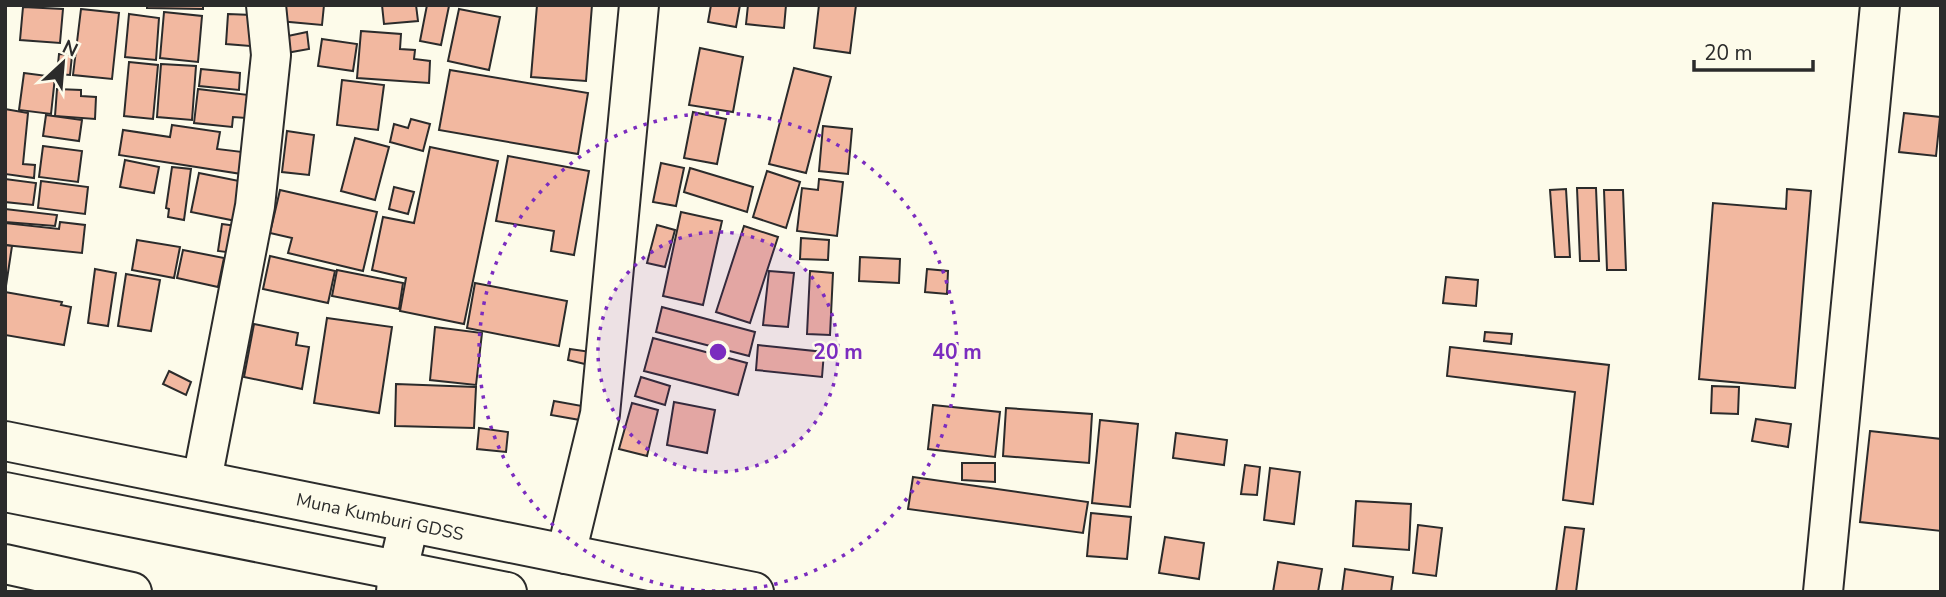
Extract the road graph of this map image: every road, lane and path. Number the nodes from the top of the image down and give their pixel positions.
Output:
1 (266, 5) edge
2 (639, 5) edge
3 (1880, 5) edge
4 (5, 440) edge
5 (202, 480) junction
6 (5, 492) edge
7 (409, 523) junction
8 (566, 554) junction
9 (5, 564) edge
10 (397, 581) edge
11 (132, 592) edge
12 (507, 592) edge
13 (754, 592) edge
14 (1823, 592) edge

1 - 5 main road
2 - 8 main road
3 - 14 main road
4 - 5 main road, Muna Kumburi GDSS
5 - 7 main road, Muna Kumburi GDSS
6 - 10 main road
7 - 8 main road, Muna Kumburi GDSS
7 - 10 main road
8 - 13 main road, Muna Kumburi GDSS
9 - 11 main road
10 - 12 main road

